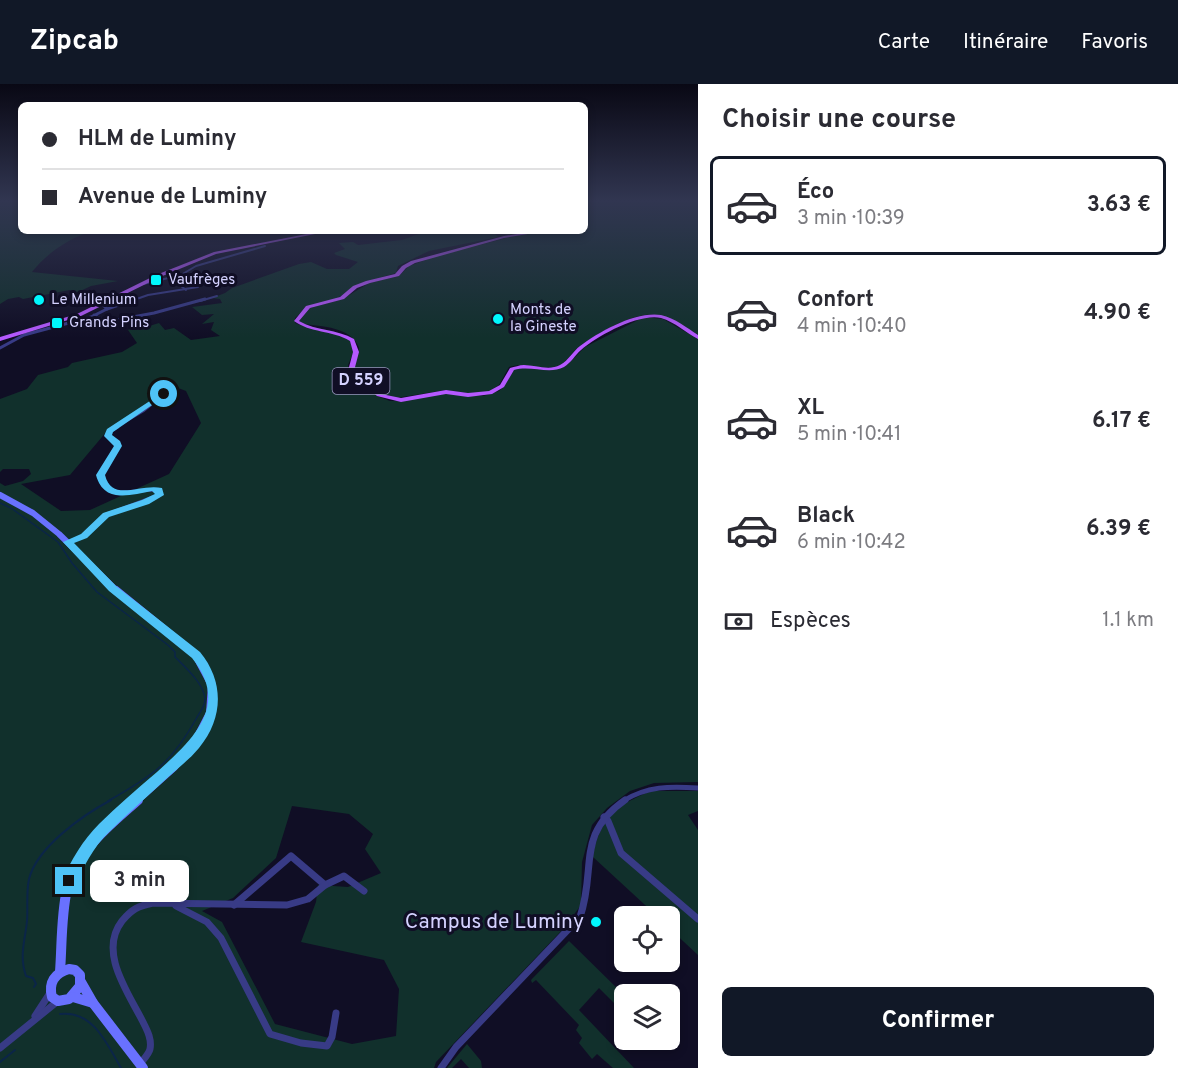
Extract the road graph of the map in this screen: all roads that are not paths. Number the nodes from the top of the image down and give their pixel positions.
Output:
1 (248, 246) edge
2 (265, 246) dead end
3 (472, 246) edge
4 (197, 260) junction
5 (202, 264) junction
6 (171, 278) junction
7 (142, 284) junction
8 (198, 287) dead end
9 (186, 290) junction
10 (217, 296) dead end
11 (102, 304) junction
12 (107, 309) junction
13 (94, 315) junction
14 (698, 337) edge
15 (0, 339) edge
16 (0, 348) edge
17 (176, 390) dead end
18 (0, 497) edge
19 (68, 542) junction
20 (698, 788) edge
21 (604, 817) junction
22 (325, 885) junction
23 (364, 891) dead end
24 (234, 904) junction
25 (175, 905) junction
26 (698, 920) edge
27 (66, 971) junction
28 (81, 982) junction
29 (54, 997) junction
30 (73, 997) junction
31 (93, 1003) junction
32 (336, 1013) dead end
33 (0, 1048) edge
34 (141, 1066) edge
35 (441, 1068) edge

1 - 4 main road
2 - 5 street
3 - 14 main road, D 559
4 - 5 street
4 - 7 main road
5 - 6 street
6 - 7 street
6 - 9 street
7 - 11 main road
8 - 9 street
9 - 12 street
10 - 13 street
11 - 12 street
11 - 15 main road
12 - 13 street
13 - 16 street
17 - 19 street
18 - 19 street
19 - 27 street
20 - 21 street
21 - 26 street
21 - 35 street
22 - 23 street
22 - 24 street
22 - 24 street
24 - 25 street
25 - 32 street
25 - 34 street
27 - 28 street
27 - 29 street
28 - 30 street
28 - 31 street
29 - 30 street
29 - 33 street
30 - 31 street
31 - 34 street

